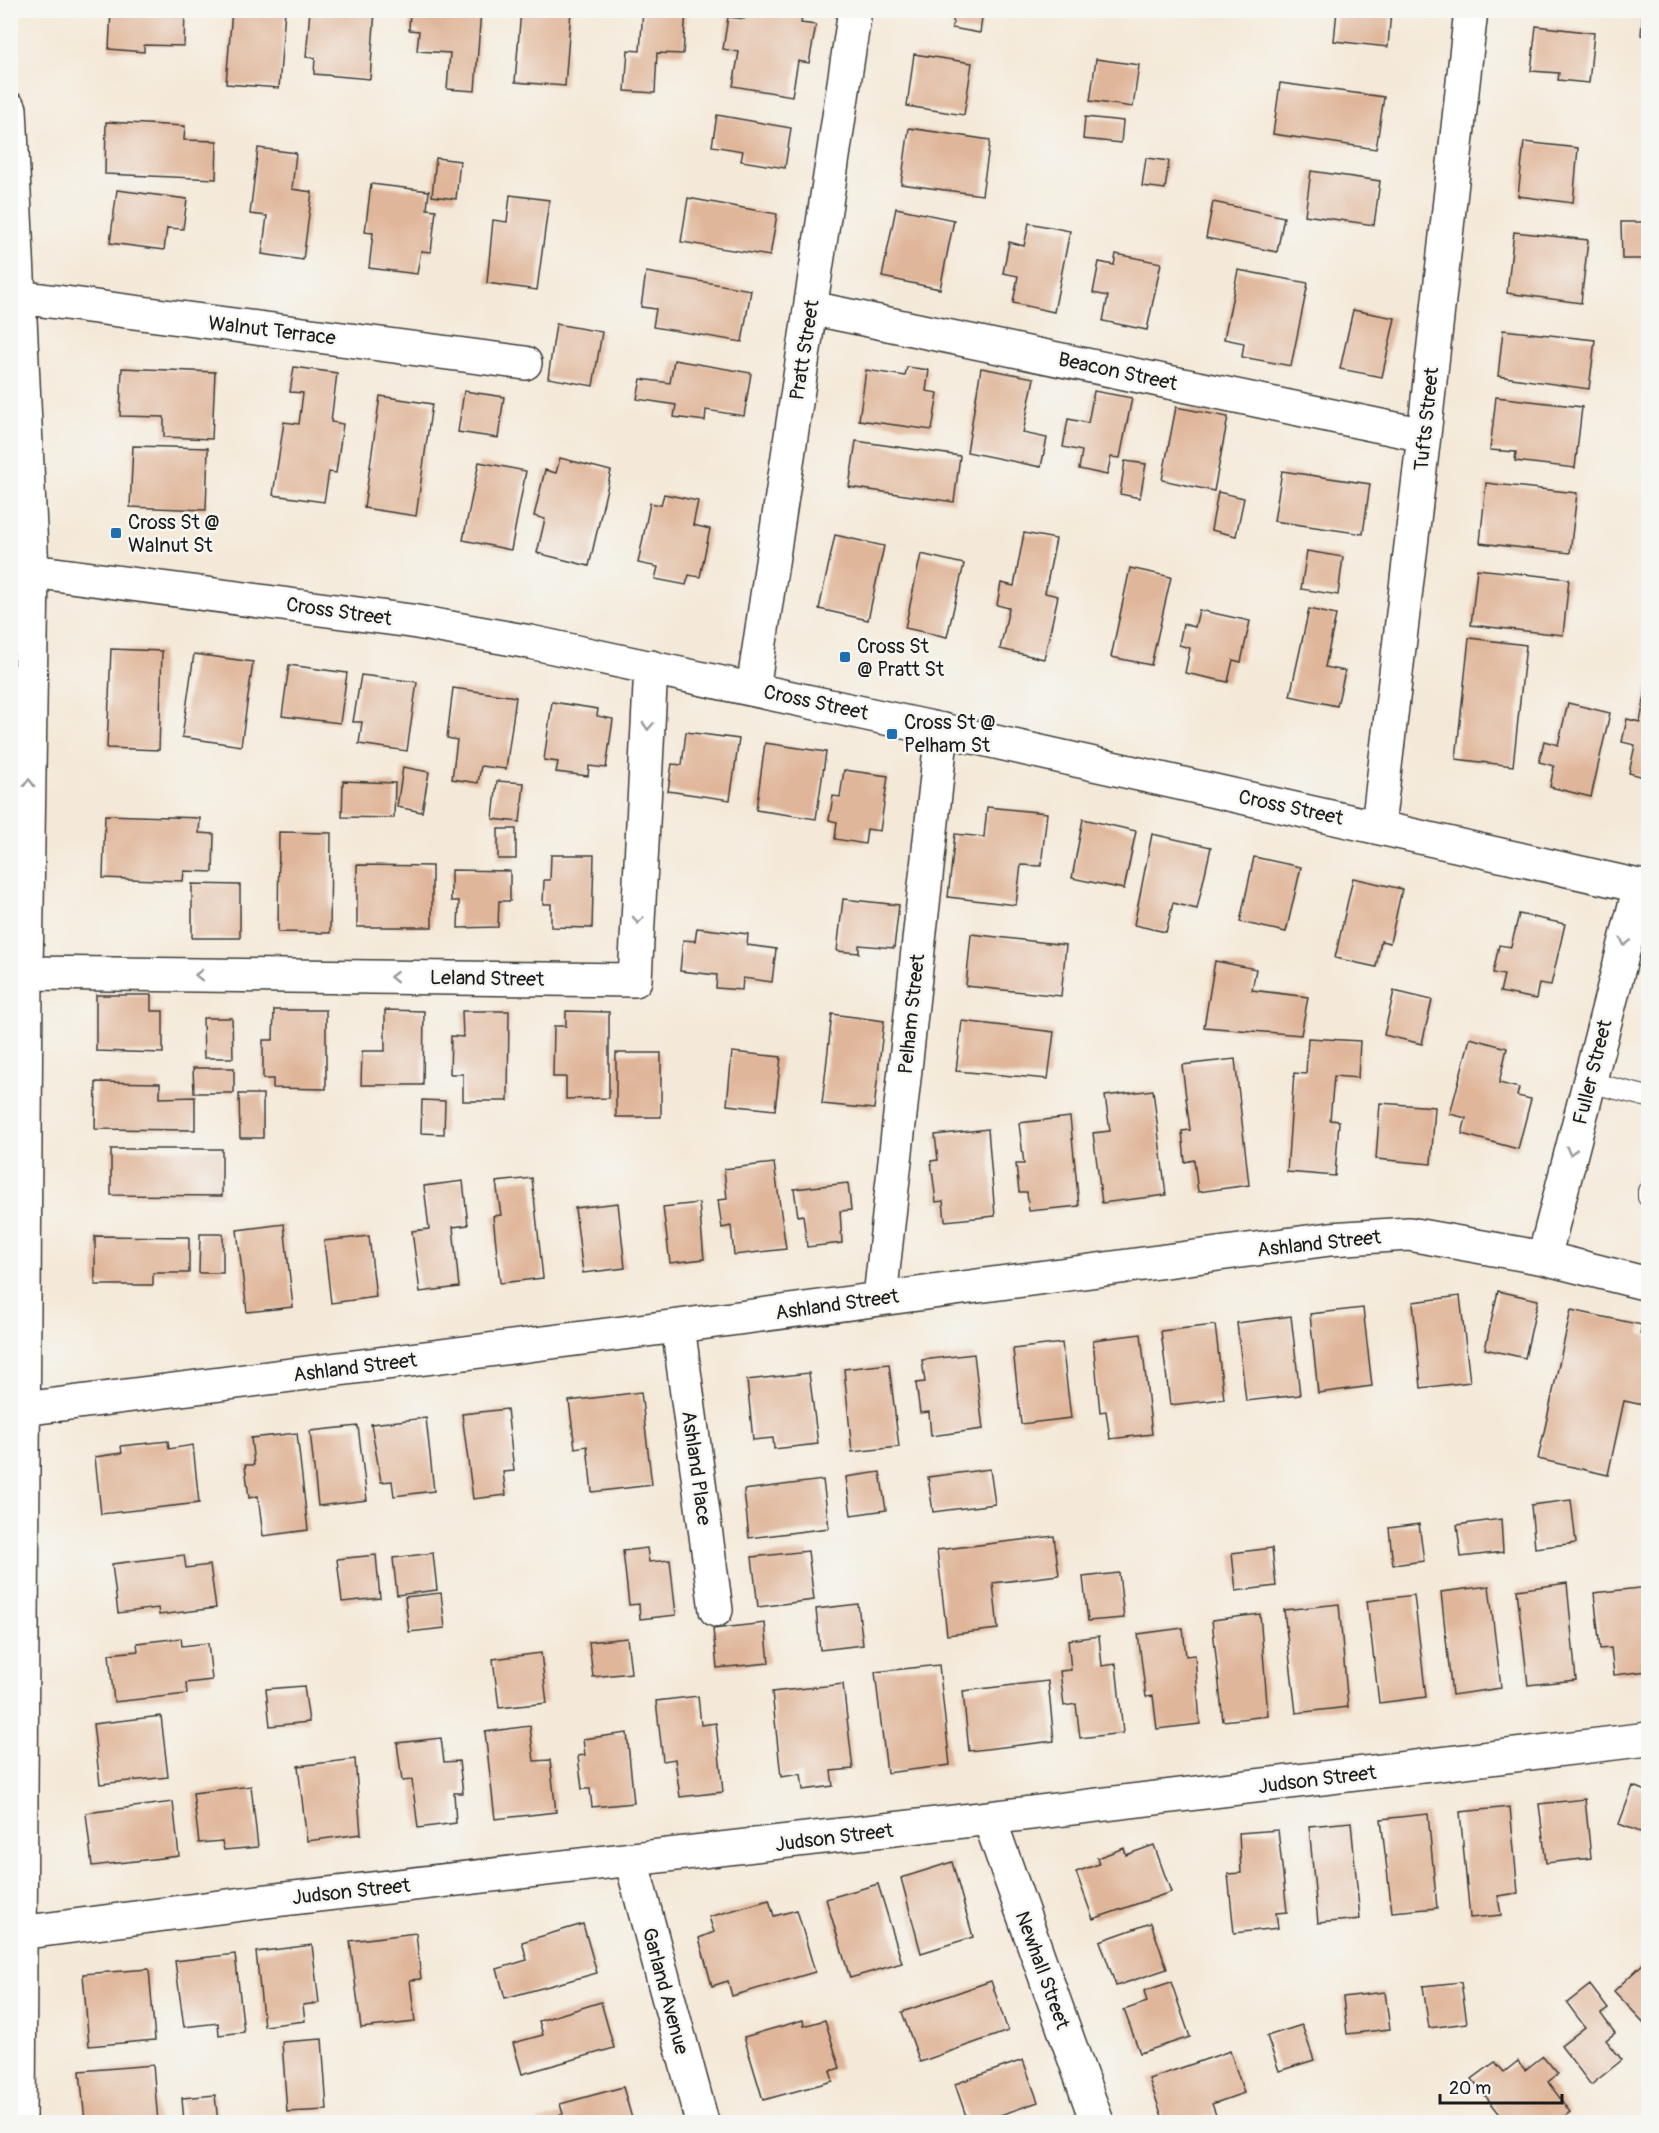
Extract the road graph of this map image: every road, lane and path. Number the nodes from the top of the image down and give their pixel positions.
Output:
1 (855, 10) edge
2 (1471, 10) edge
3 (10, 108) edge
4 (19, 297) junction
5 (811, 308) junction
6 (525, 363) dead end
7 (1425, 435) junction
8 (21, 570) edge
9 (651, 667) junction
10 (753, 688) junction
11 (942, 730) junction
12 (1378, 826) junction
13 (1644, 887) edge
14 (26, 972) junction
15 (1589, 1082) junction
16 (1648, 1097) edge
17 (1648, 1191) edge
18 (1648, 1197) edge
19 (1544, 1258) junction
20 (1648, 1284) edge
21 (880, 1298) junction
22 (678, 1326) junction
23 (23, 1409) junction
24 (716, 1610) dead end
25 (1648, 1739) edge
26 (989, 1818) junction
27 (631, 1860) junction
28 (20, 1933) junction
29 (19, 2122) edge
30 (702, 2122) edge
31 (1097, 2122) edge

1 - 5 street, Pratt Street
2 - 7 street, Tufts Street
3 - 4 street
4 - 6 street, Walnut Terrace
4 - 8 street
5 - 7 street, Beacon Street
5 - 10 street, Pratt Street
7 - 12 street, Tufts Street
8 - 9 street, Cross Street
14 -> 8 street
9 - 10 street, Cross Street
9 -> 14 street, Leland Street
10 - 11 street, Cross Street
11 - 12 street, Cross Street
11 - 21 street, Pelham Street
12 - 13 street, Cross Street
13 -> 15 street, Fuller Street
14 - 23 street
15 - 16 lane
15 -> 19 street, Fuller Street
17 - 18 lane
19 - 20 street, Ashland Street
19 - 21 street, Ashland Street
21 - 22 street, Ashland Street
22 - 23 street, Ashland Street
22 - 24 street, Ashland Place
23 - 28 street
25 - 26 street, Judson Street
26 - 27 street, Judson Street
26 - 31 street, Newhall Street
27 - 28 street, Judson Street
27 - 30 street, Garland Avenue
28 - 29 street

